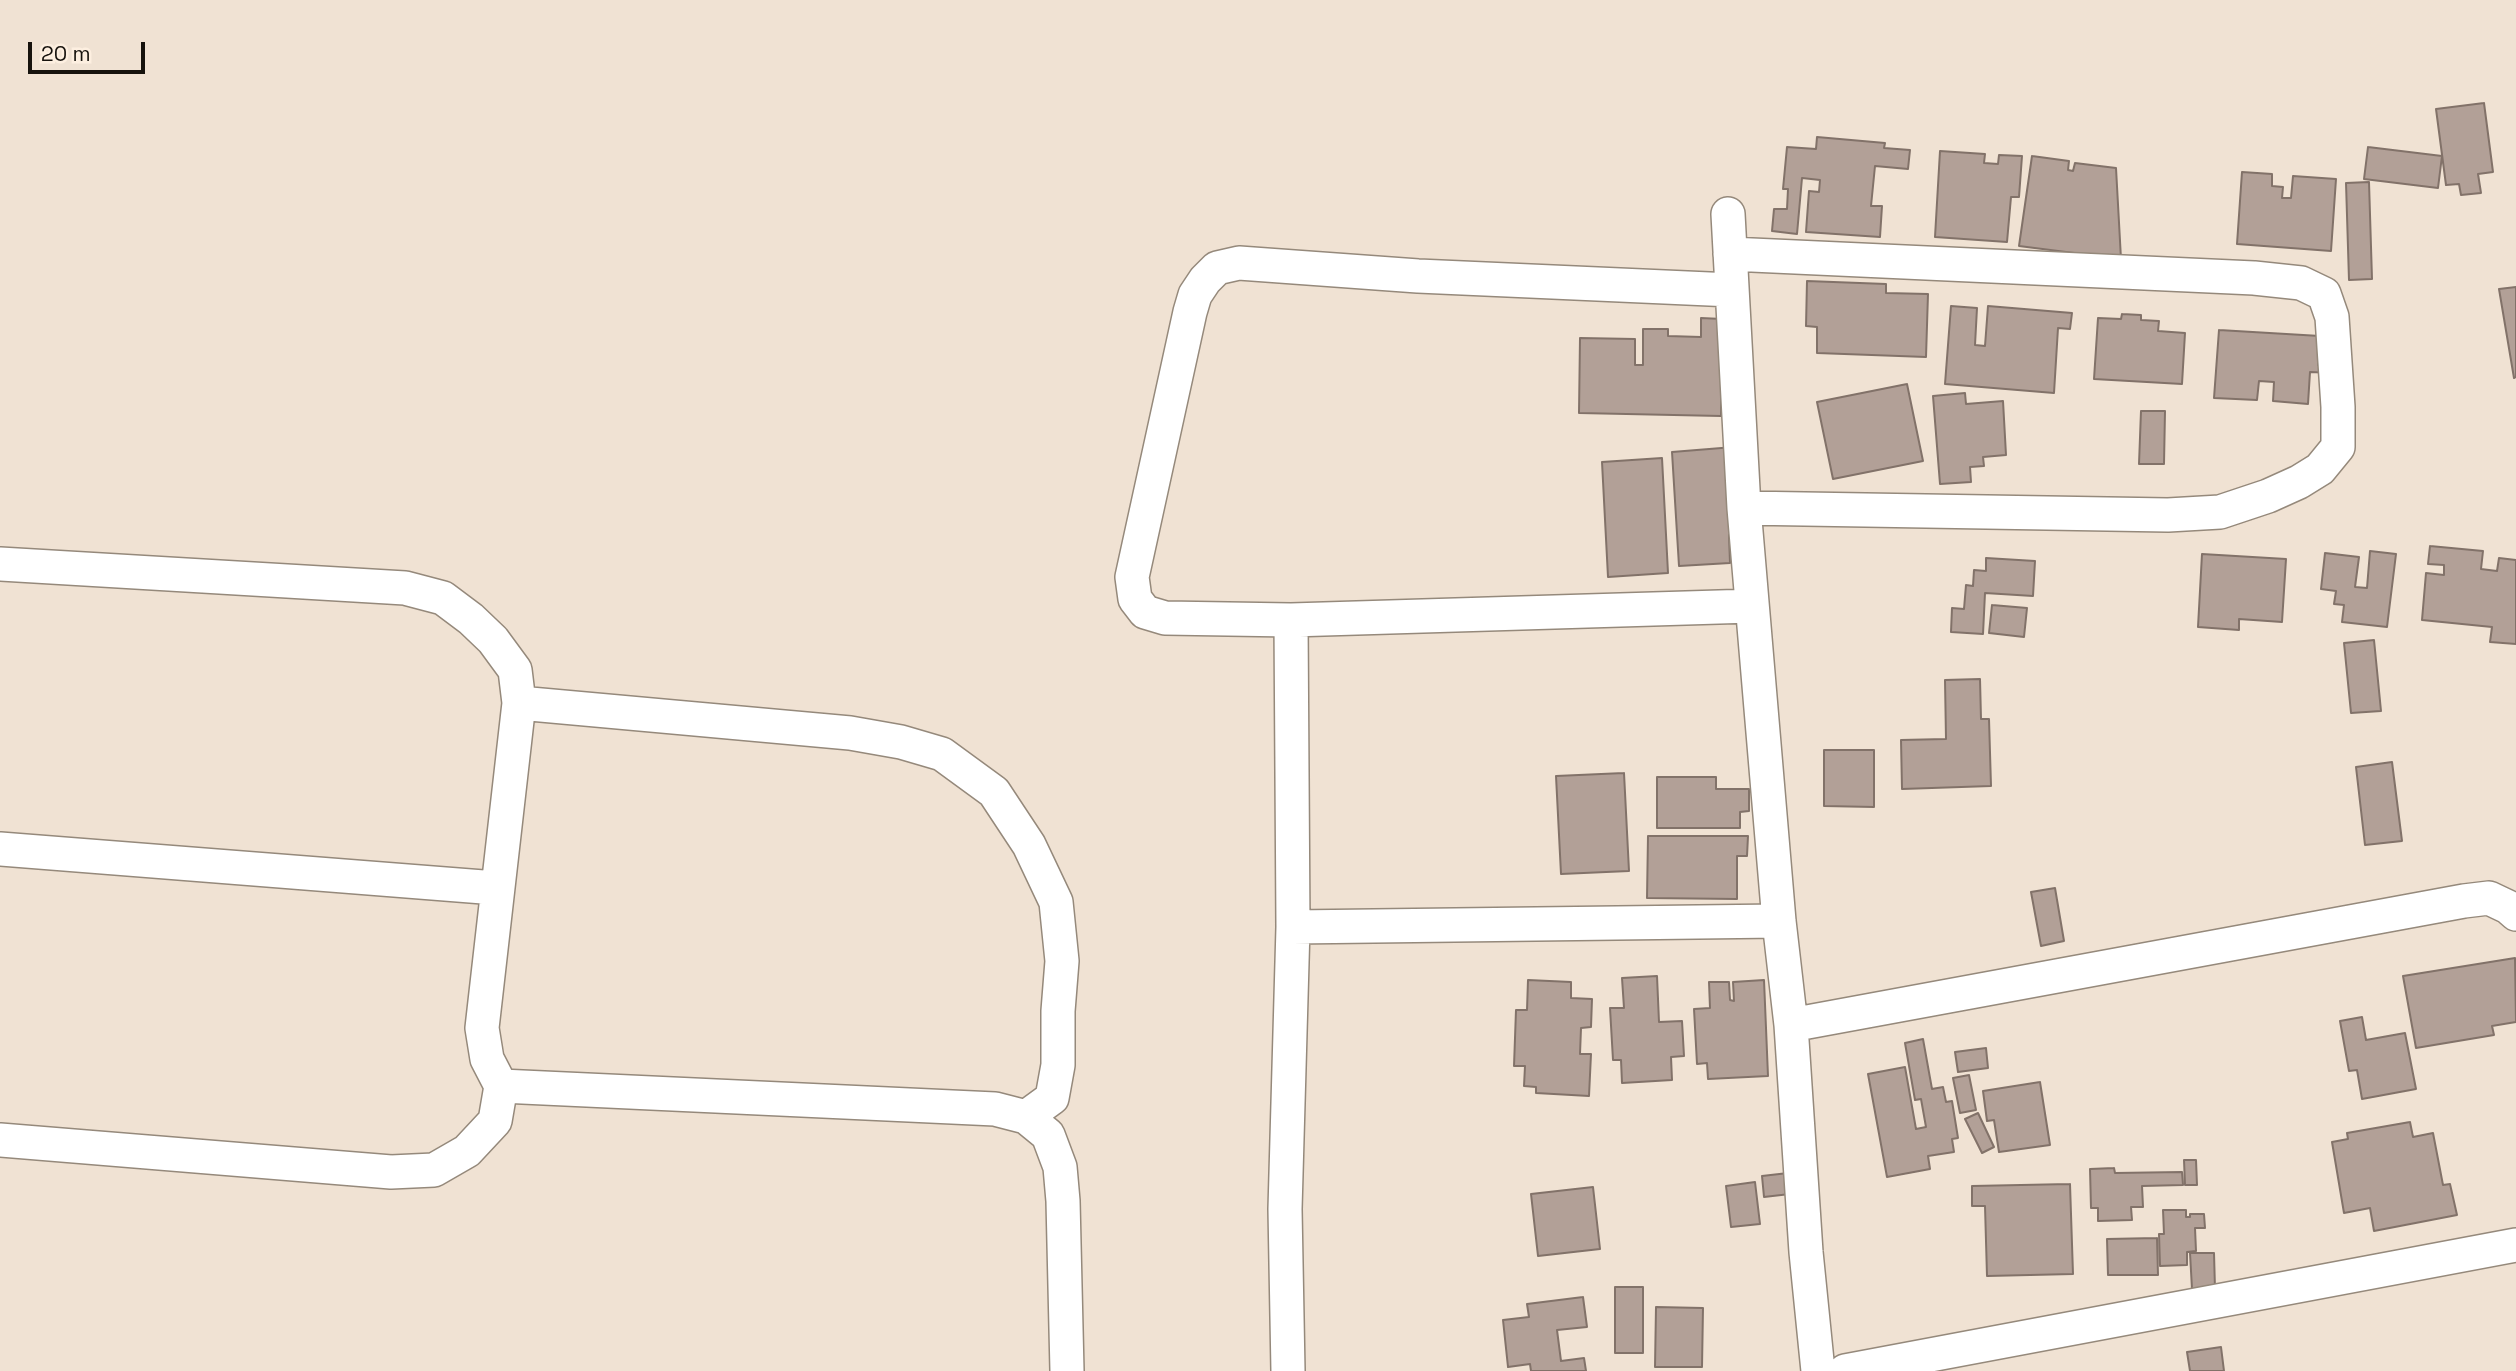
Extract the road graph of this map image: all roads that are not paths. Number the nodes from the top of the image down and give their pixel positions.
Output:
1 (1728, 214) dead end
2 (1730, 254) junction
3 (1732, 290) junction
4 (1744, 508) junction
5 (0, 564) edge
6 (1752, 606) junction
7 (1291, 620) junction
8 (519, 703) junction
9 (0, 849) edge
10 (496, 888) junction
11 (2516, 914) edge
12 (1779, 920) junction
13 (1293, 927) junction
14 (1791, 1025) junction
15 (501, 1086) junction
16 (1026, 1117) junction
17 (0, 1140) edge
18 (2516, 1245) edge
19 (1067, 1371) edge
20 (1288, 1371) edge
21 (1818, 1371) edge
22 (1845, 1371) edge

1 - 2 street
2 - 3 street
2 - 4 street
3 - 4 street
3 - 7 street
4 - 6 street
5 - 8 street
6 - 7 street
6 - 12 street
7 - 13 street
8 - 10 street
8 - 16 street
9 - 10 street
10 - 15 street
11 - 14 street
12 - 13 street
12 - 14 street
13 - 20 street
14 - 21 street
15 - 16 street
15 - 17 street
16 - 19 street
18 - 22 street

